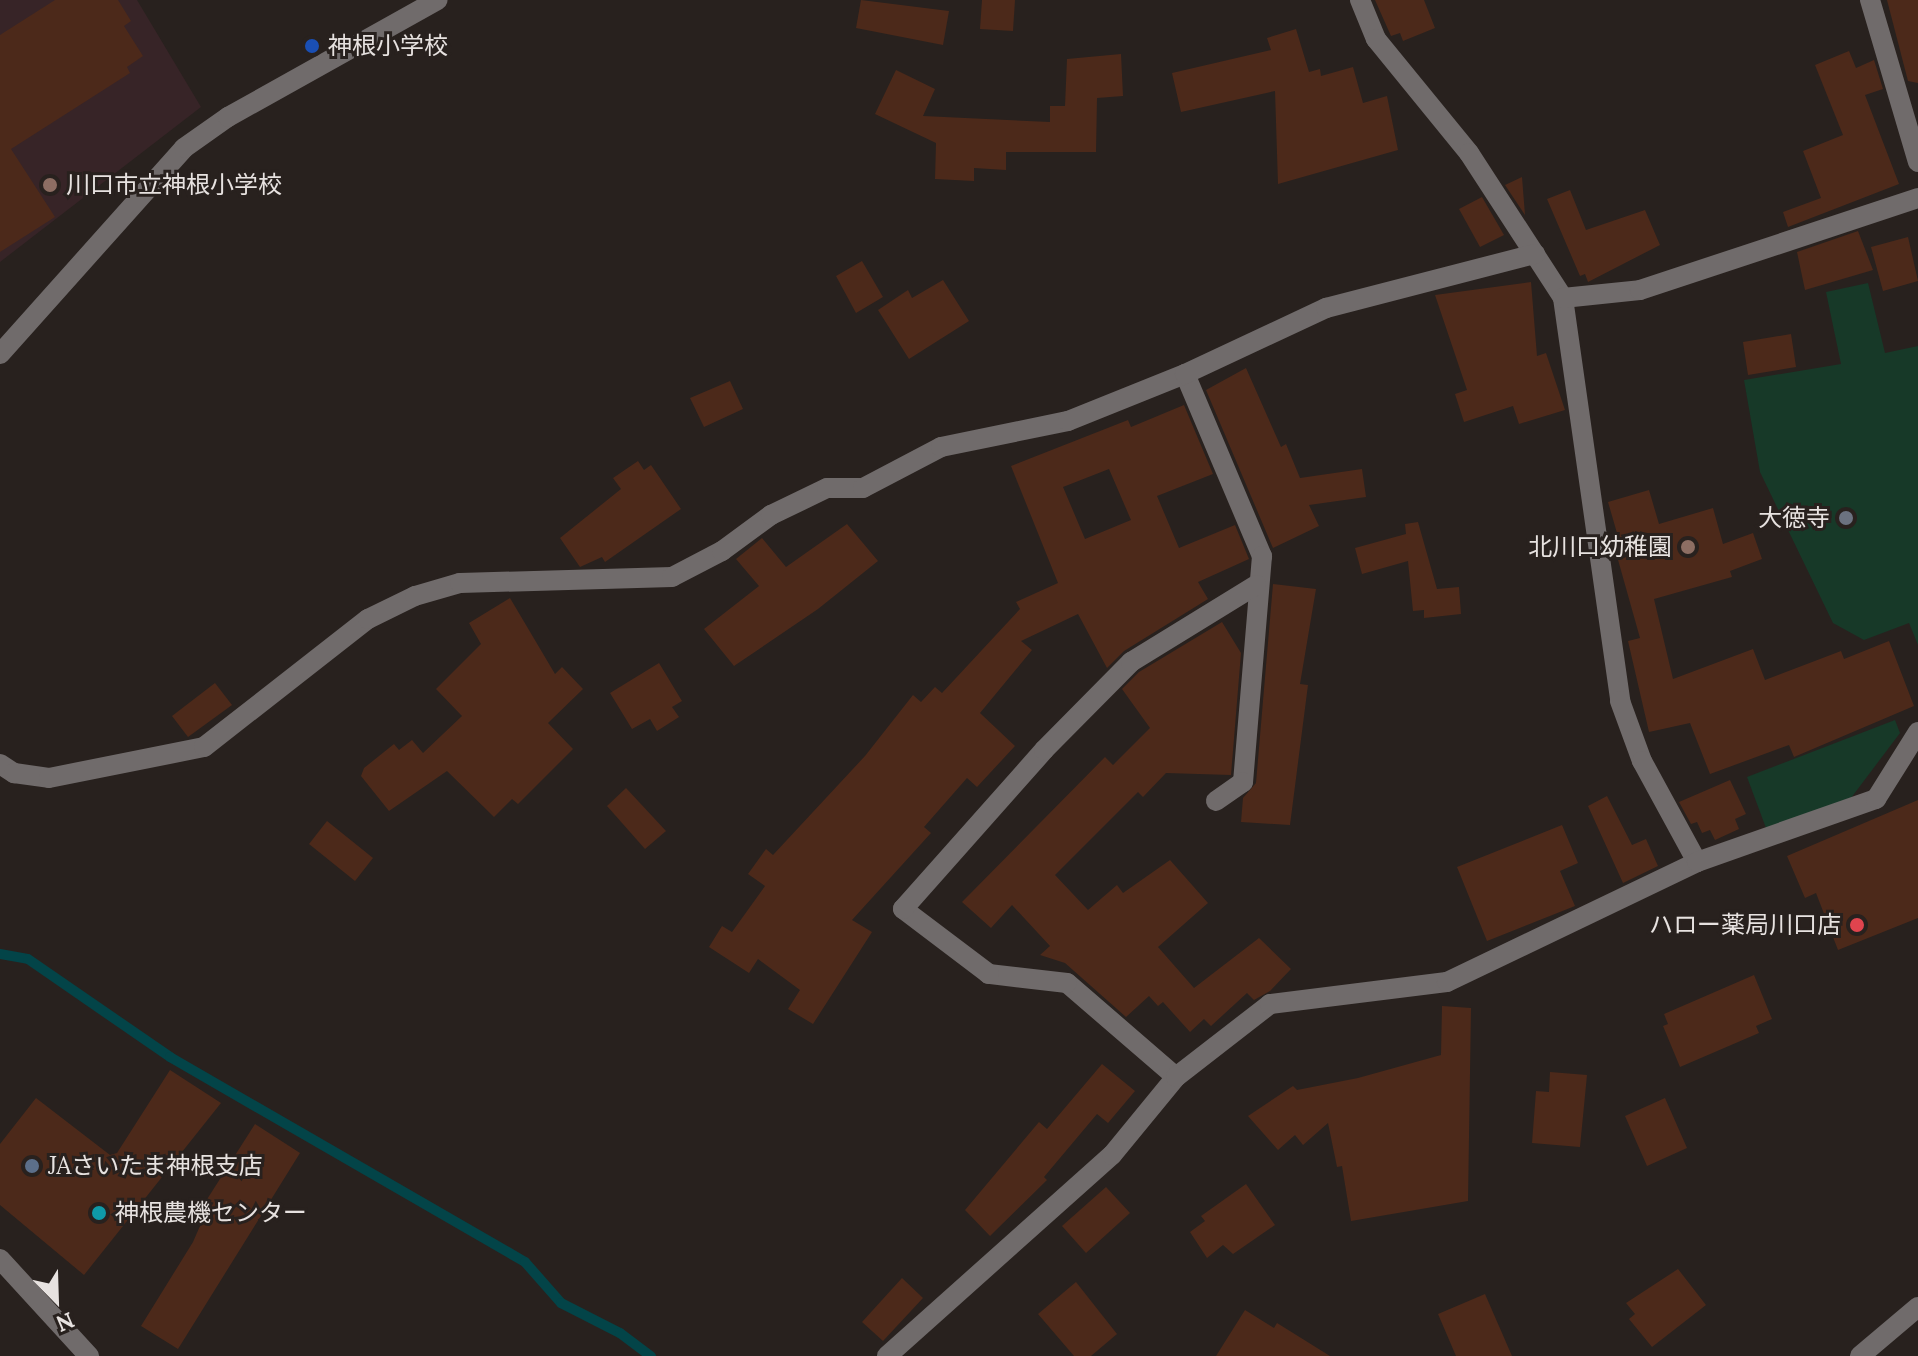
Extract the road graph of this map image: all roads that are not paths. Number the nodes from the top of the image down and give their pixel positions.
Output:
1 (437, 0) edge
2 (1360, 0) edge
3 (1870, 0) edge
4 (1918, 162) edge
5 (1918, 198) edge
6 (1535, 254) junction
7 (1563, 298) junction
8 (0, 354) edge
9 (1185, 374) junction
10 (1256, 585) junction
11 (1918, 732) edge
12 (0, 764) edge
13 (1216, 801) dead end
14 (1697, 862) junction
15 (1176, 1077) junction
16 (0, 1259) edge
17 (1918, 1307) edge
18 (89, 1356) edge
19 (887, 1356) edge
20 (1860, 1356) edge

1 - 8 street
2 - 6 street
3 - 4 street
5 - 7 street
6 - 7 street
6 - 9 street
7 - 14 street
9 - 10 street
9 - 12 street
10 - 13 street
10 - 15 street
11 - 14 street
14 - 15 street
15 - 19 street
16 - 18 street
17 - 20 street

